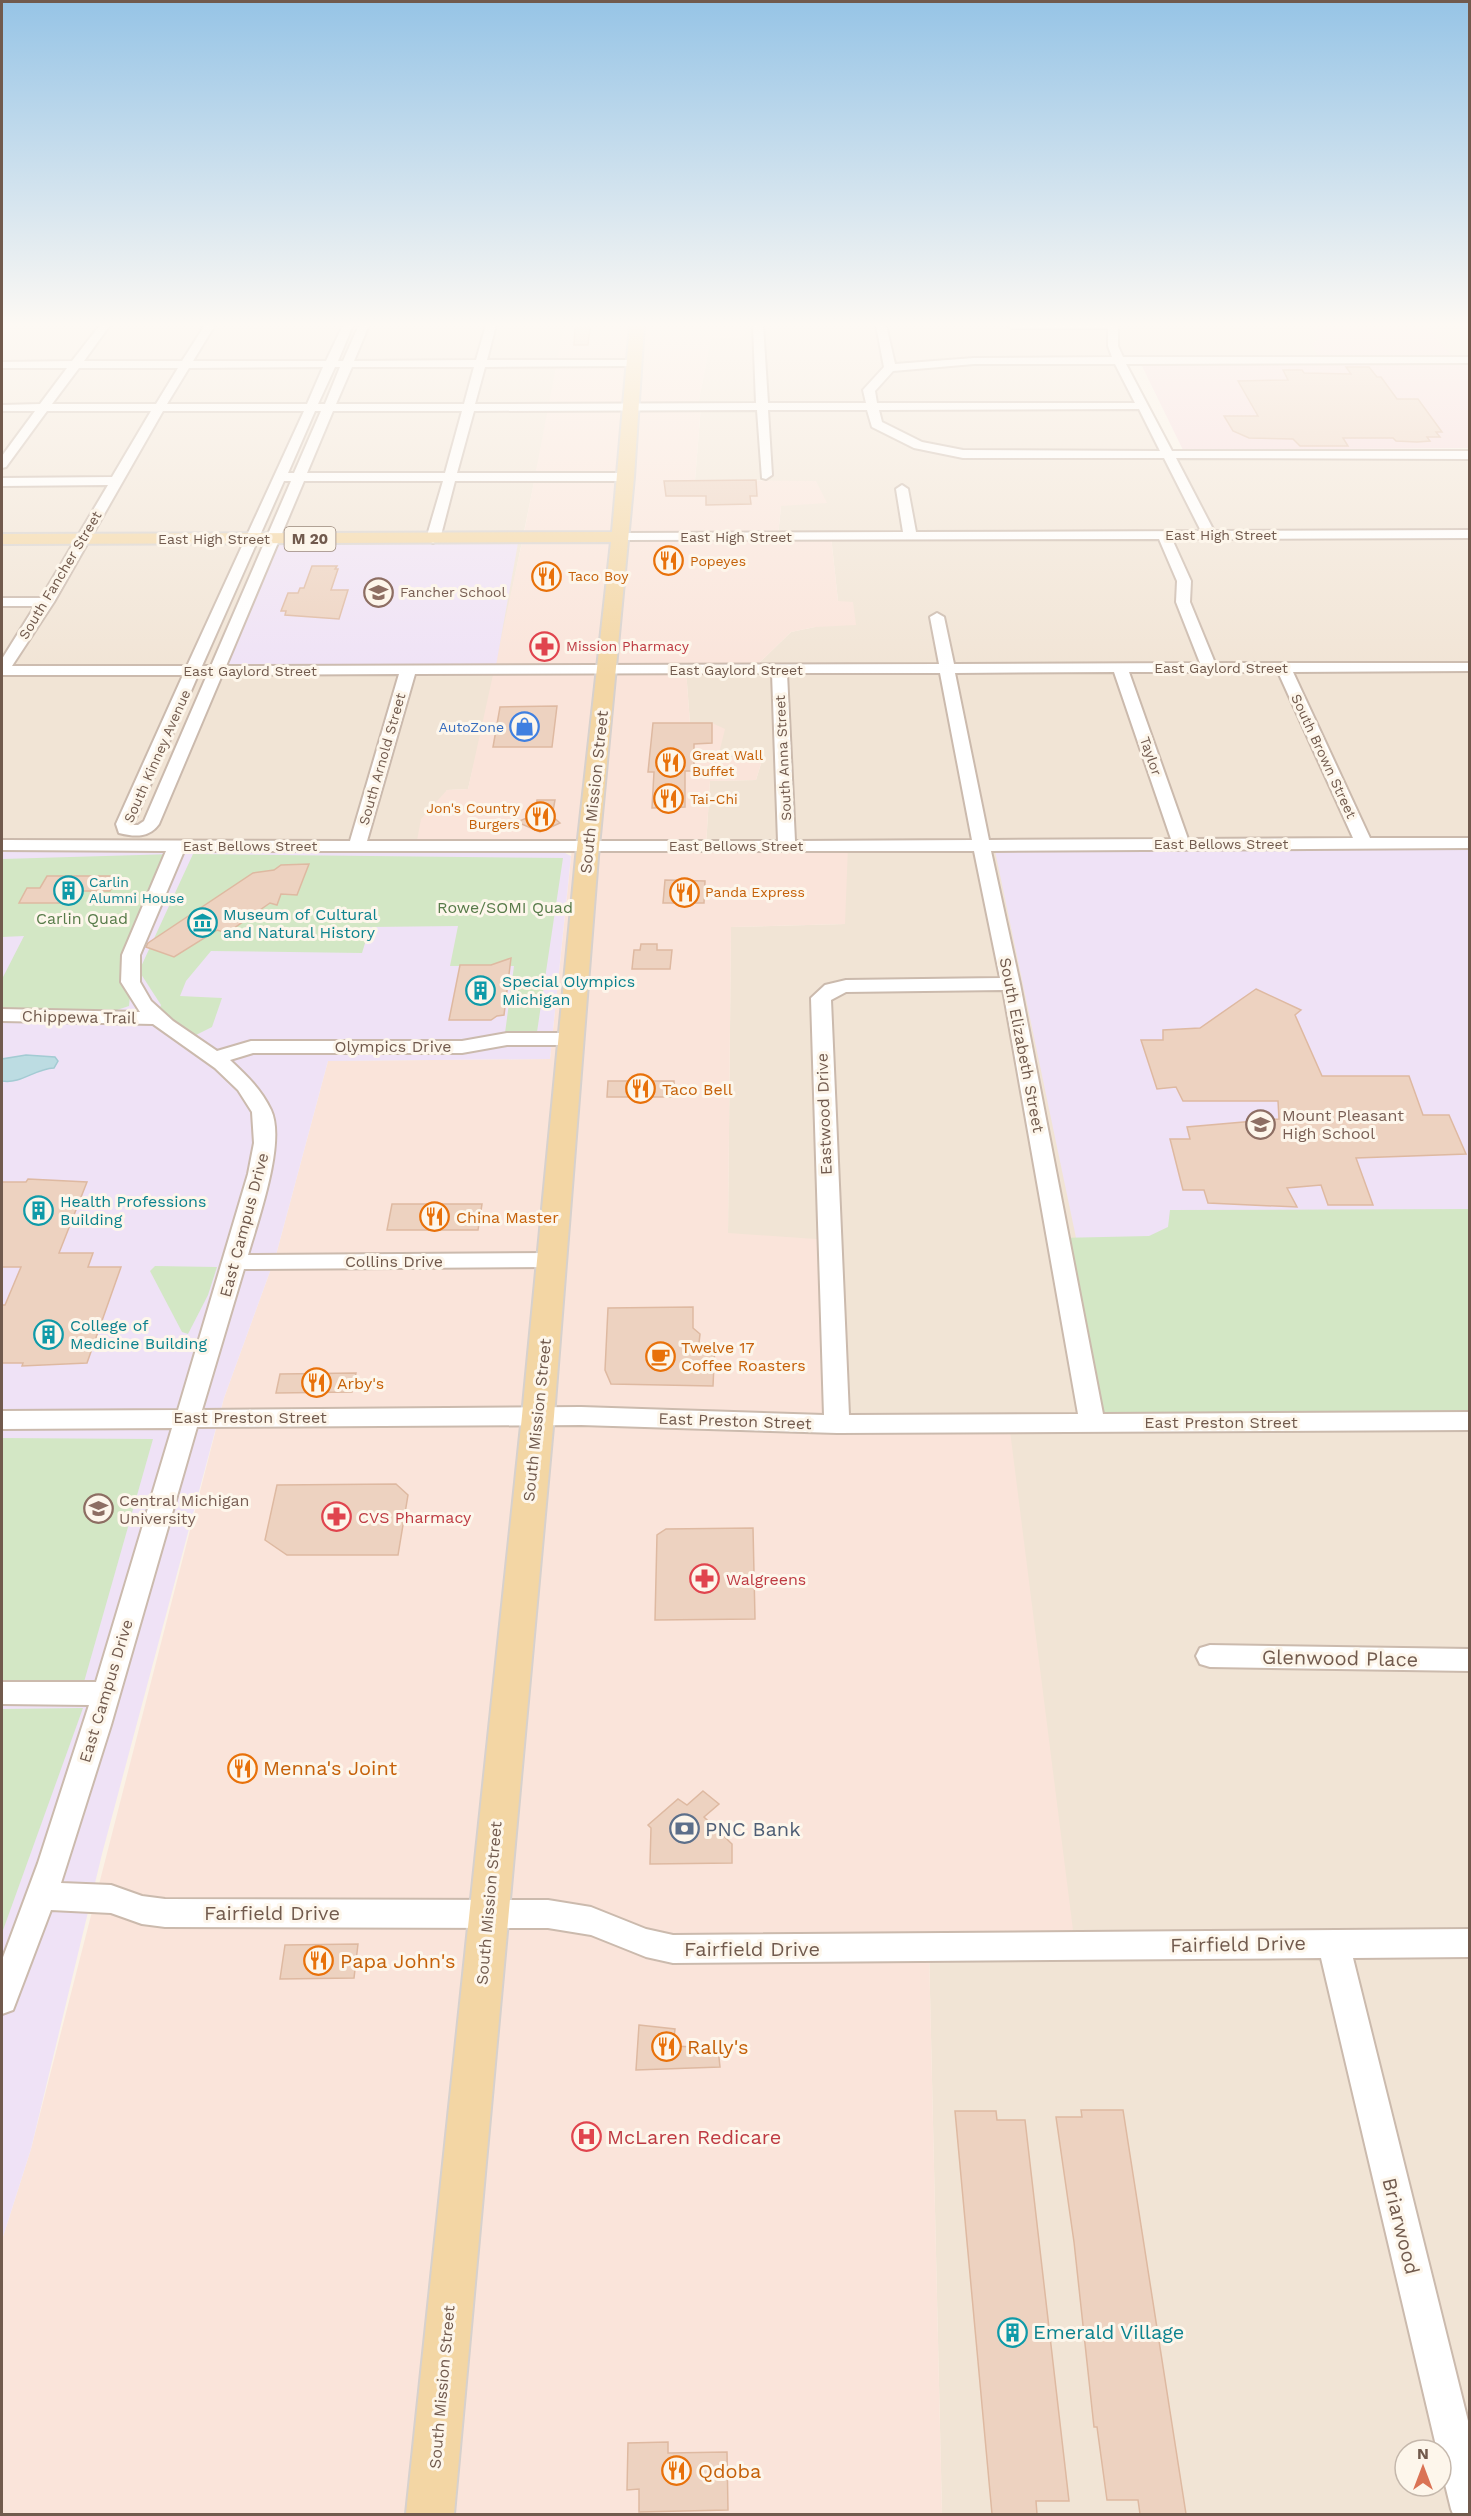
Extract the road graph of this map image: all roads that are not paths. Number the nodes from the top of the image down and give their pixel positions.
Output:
1 (18, 442) edge
2 (139, 442) edge
3 (296, 442) edge
4 (313, 442) edge
5 (465, 442) edge
6 (628, 442) edge
7 (764, 442) edge
8 (912, 442) edge
9 (1161, 442) edge
10 (1167, 455) junction
11 (1470, 455) edge
12 (2, 465) edge
13 (766, 475) dead end
14 (279, 477) junction
15 (298, 477) junction
16 (456, 477) junction
17 (626, 477) junction
18 (115, 481) junction
19 (2, 482) edge
20 (902, 489) dead end
21 (1470, 534) edge
22 (910, 535) junction
23 (1164, 535) junction
24 (1210, 535) junction
25 (619, 537) junction
26 (2, 539) edge
27 (82, 539) junction
28 (253, 539) junction
29 (272, 539) junction
30 (440, 539) junction
31 (2, 602) edge
32 (47, 602) junction
33 (937, 617) dead end
34 (1209, 668) junction
35 (1284, 668) junction
36 (1470, 668) edge
37 (947, 669) junction
38 (1120, 669) junction
39 (2, 670) edge
40 (607, 670) junction
41 (779, 670) junction
42 (408, 671) junction
43 (194, 672) junction
44 (216, 672) junction
45 (1470, 843) edge
46 (1181, 844) junction
47 (1364, 844) junction
48 (2, 845) edge
49 (981, 845) junction
50 (177, 846) junction
51 (357, 846) junction
52 (588, 846) junction
53 (787, 846) junction
54 (1011, 984) junction
55 (2, 1015) edge
56 (157, 1018) junction
57 (573, 1039) junction
58 (214, 1059) junction
59 (553, 1260) junction
60 (235, 1262) junction
61 (538, 1416) junction
62 (188, 1417) junction
63 (2, 1420) edge
64 (1470, 1421) edge
65 (1092, 1423) junction
66 (837, 1424) junction
67 (1210, 1656) dead end
68 (1470, 1660) edge
69 (2, 1693) edge
70 (105, 1694) junction
71 (42, 1896) junction
72 (488, 1912) junction
73 (1333, 1942) junction
74 (1470, 1943) edge
75 (2, 1999) edge
76 (1470, 2510) edge
77 (430, 2514) edge

1 - 12 street
2 - 18 street, South Fancher Street
3 - 14 street, South Kinney Avenue
4 - 15 street, South Kinney Avenue
5 - 16 street
6 - 17 main road, South Mission Street
7 - 13 street
8 - 10 street
9 - 10 street
10 - 11 street
10 - 24 street
14 - 15 street
14 - 28 street, South Kinney Avenue
15 - 16 street
15 - 29 street, South Kinney Avenue
16 - 17 street
16 - 30 street
17 - 25 main road, South Mission Street
18 - 19 street
18 - 27 street, South Fancher Street
20 - 22 street
21 - 24 street, East High Street
22 - 23 street, East High Street
22 - 25 street, East High Street
23 - 24 street, East High Street
23 - 34 street
25 - 30 main road, East High Street / M 20
25 - 40 main road, South Mission Street
26 - 27 main road, East High Street / M 20
27 - 28 main road, East High Street / M 20
27 - 32 street, South Fancher Street
28 - 29 main road, East High Street / M 20
28 - 43 street, South Kinney Avenue
29 - 30 main road, East High Street / M 20
29 - 44 street, South Kinney Avenue
31 - 32 street
32 - 39 street, South Fancher Street
33 - 37 street, South Elizabeth Street
34 - 35 street, East Gaylord Street
34 - 38 street, East Gaylord Street
35 - 36 street, East Gaylord Street
35 - 47 street, South Brown Street
37 - 38 street, East Gaylord Street
37 - 41 street, East Gaylord Street
37 - 49 street, South Elizabeth Street
38 - 46 street, Taylor
39 - 43 street, East Gaylord Street
40 - 41 street, East Gaylord Street
40 - 42 street, East Gaylord Street
40 - 52 main road, South Mission Street
41 - 53 street, South Anna Street
42 - 44 street, East Gaylord Street
42 - 51 street, South Arnold Street
43 - 44 street, East Gaylord Street
43 - 44 street, South Kinney Avenue
45 - 47 street, East Bellows Street
46 - 47 street, East Bellows Street
46 - 49 street, East Bellows Street
48 - 50 street, East Bellows Street
49 - 53 street, East Bellows Street
49 - 54 street, South Elizabeth Street
50 - 51 street, East Bellows Street
50 - 56 street, East Campus Drive
51 - 52 street, East Bellows Street
52 - 53 street, East Bellows Street
52 - 57 main road, South Mission Street
54 - 65 street, South Elizabeth Street
54 - 66 street, Eastwood Drive
55 - 56 street, Chippewa Trail
56 - 58 street, East Campus Drive
57 - 58 street, Olympics Drive
57 - 59 main road, South Mission Street
58 - 60 street, East Campus Drive
59 - 60 street, Collins Drive
59 - 61 main road, South Mission Street
60 - 62 street, East Campus Drive
61 - 62 street, East Preston Street
61 - 66 street, East Preston Street
61 - 72 main road, South Mission Street
62 - 63 street, East Preston Street
62 - 70 street, East Campus Drive
64 - 65 street, East Preston Street
65 - 66 street, East Preston Street
67 - 68 street, Glenwood Place
69 - 70 street
70 - 71 street, East Campus Drive
71 - 72 street, Fairfield Drive
71 - 75 street, East Campus Drive
72 - 73 street, Fairfield Drive
72 - 77 main road, South Mission Street
73 - 74 street, Fairfield Drive
73 - 76 street, Briarwood

